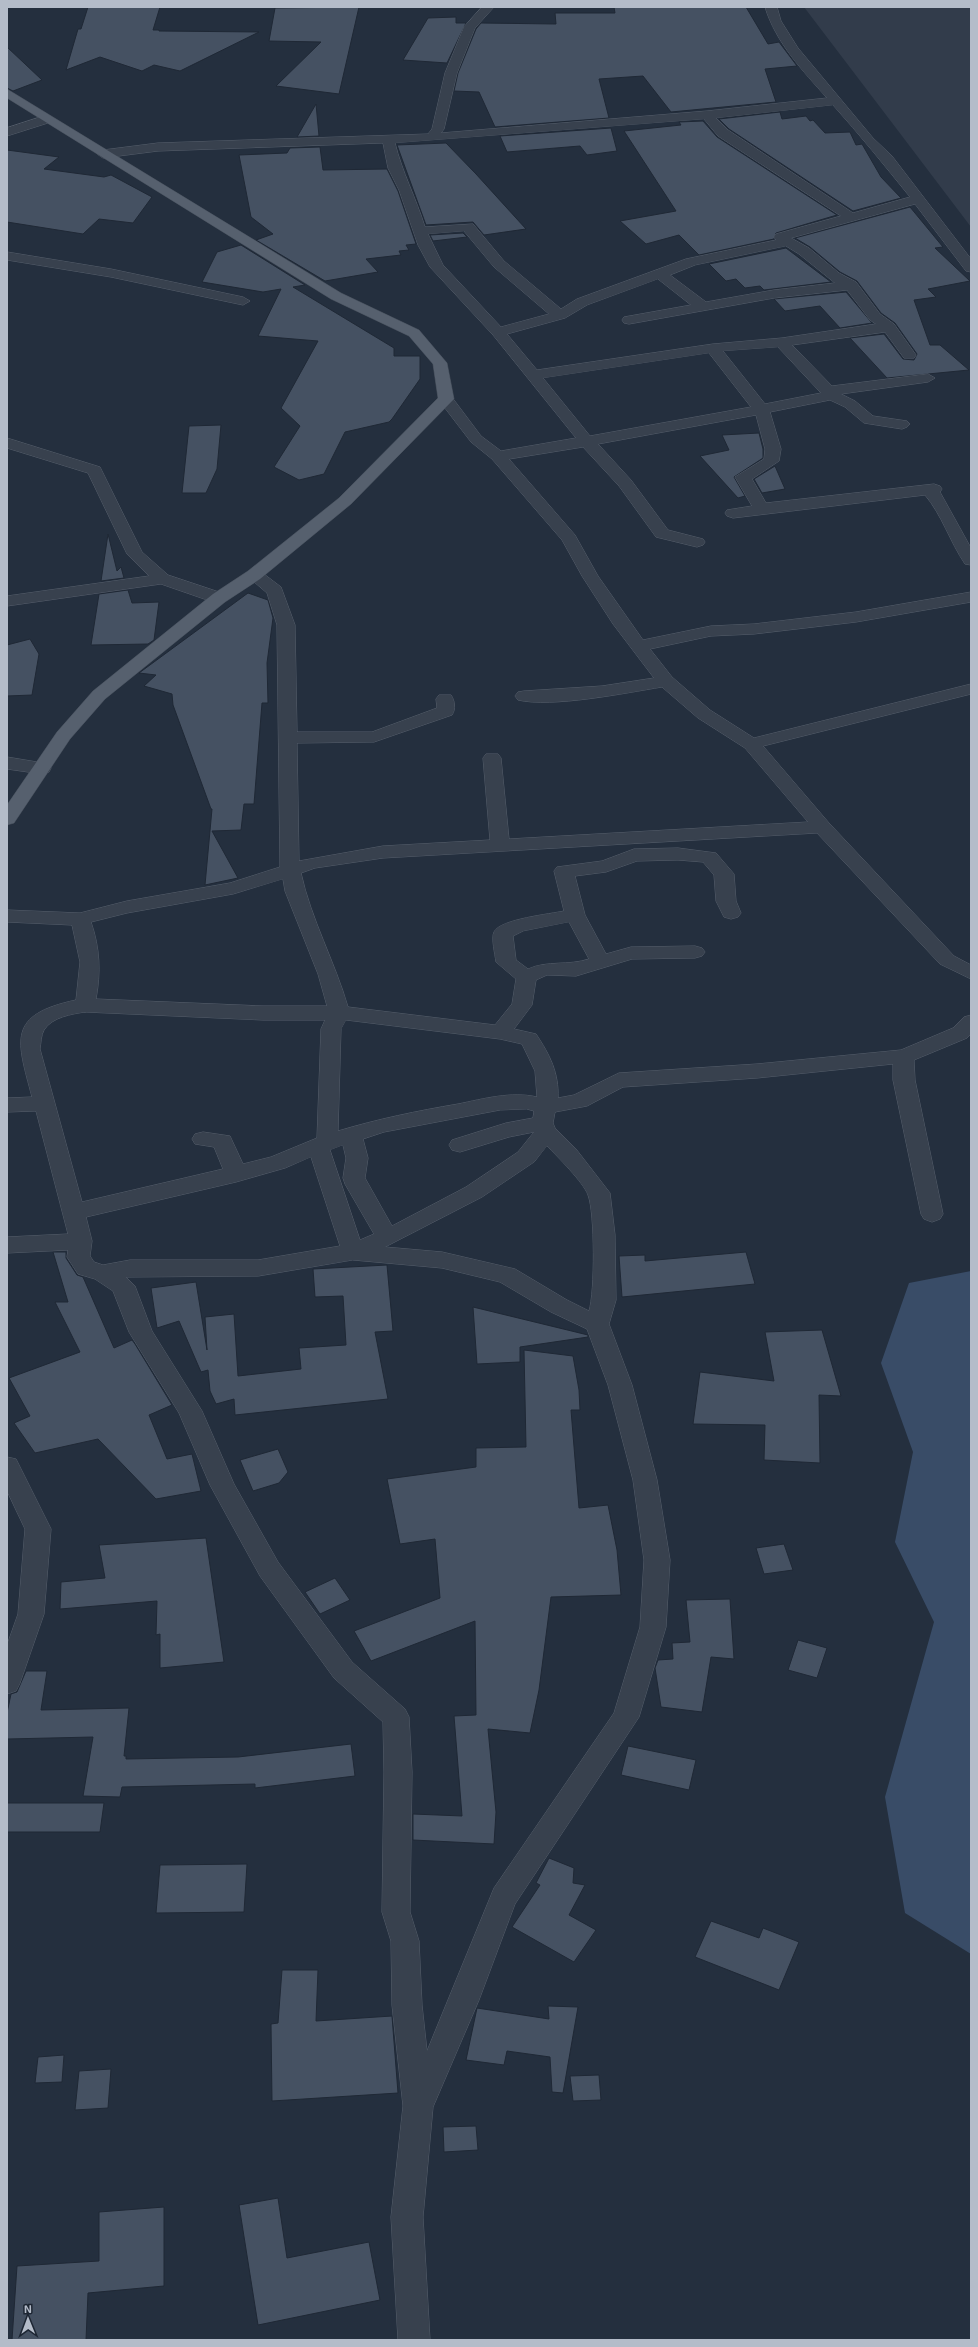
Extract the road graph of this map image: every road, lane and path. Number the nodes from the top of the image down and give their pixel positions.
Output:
1 (488, 7) edge
2 (771, 7) edge
3 (7, 93) edge
4 (835, 101) junction
5 (707, 115) junction
6 (46, 119) junction
7 (8, 130) edge
8 (432, 138) junction
9 (388, 139) junction
10 (103, 154) junction
11 (919, 199) junction
12 (852, 218) junction
13 (421, 231) junction
14 (787, 242) junction
15 (7, 256) edge
16 (971, 268) edge
17 (660, 274) junction
18 (851, 285) junction
19 (243, 301) dead end
20 (702, 306) junction
21 (560, 315) junction
22 (629, 320) dead end
23 (888, 327) junction
24 (498, 332) junction
25 (782, 342) junction
26 (713, 348) junction
27 (909, 355) dead end
28 (535, 375) junction
29 (928, 378) dead end
30 (831, 393) junction
31 (446, 399) junction
32 (762, 410) junction
33 (902, 424) dead end
34 (588, 442) junction
35 (7, 443) edge
36 (498, 456) junction
37 (762, 508) junction
38 (733, 513) dead end
39 (696, 542) dead end
40 (971, 560) edge
41 (254, 575) junction
42 (162, 579) junction
43 (971, 597) edge
44 (219, 598) junction
45 (7, 601) edge
46 (638, 646) junction
47 (666, 681) junction
48 (971, 689) edge
49 (524, 696) dead end
50 (445, 699) dead end
51 (288, 738) junction
52 (751, 744) junction
53 (492, 758) dead end
54 (7, 763) edge
55 (42, 768) junction
56 (7, 819) edge
57 (822, 827) junction
58 (500, 844) junction
59 (290, 868) junction
60 (731, 913) dead end
61 (575, 915) junction
62 (7, 916) edge
63 (80, 919) junction
64 (695, 952) dead end
65 (600, 961) junction
66 (971, 973) edge
67 (526, 977) junction
68 (85, 1005) junction
69 (339, 1013) junction
70 (971, 1022) edge
71 (500, 1032) junction
72 (904, 1056) junction
73 (44, 1103) junction
74 (7, 1106) edge
75 (545, 1121) junction
76 (351, 1135) junction
77 (203, 1139) dead end
78 (323, 1144) junction
79 (460, 1145) dead end
80 (236, 1174) junction
81 (74, 1212) junction
82 (932, 1214) dead end
83 (387, 1237) junction
84 (81, 1241) junction
85 (7, 1245) edge
86 (353, 1252) junction
87 (103, 1273) junction
88 (596, 1324) junction
89 (7, 1466) edge
90 (7, 1683) edge
91 (418, 2107) junction
92 (414, 2340) edge

1 - 8 street
2 - 4 street
3 - 6 main road
4 - 5 street
4 - 11 street
5 - 8 street
5 - 12 street
6 - 7 street
6 - 10 main road
8 - 9 street
9 - 10 street
9 - 13 street
10 - 31 main road
11 - 12 street
11 - 16 street
12 - 14 street
13 - 21 street
13 - 24 street
14 - 17 street
14 - 18 street
15 - 19 street
17 - 20 street
17 - 21 street
18 - 20 street
18 - 23 street
20 - 22 street
21 - 24 street
23 - 25 street
23 - 27 street
24 - 28 street
25 - 26 street
25 - 30 street
26 - 28 street
26 - 32 street
28 - 34 street
29 - 30 street
30 - 32 street
30 - 33 street
31 - 36 street
31 - 41 main road
32 - 34 street
32 - 37 street
34 - 36 street
34 - 39 street
35 - 42 street
36 - 46 street
37 - 38 street
37 - 40 street
41 - 44 main road
41 - 51 street
42 - 44 street
42 - 45 street
43 - 46 street
44 - 55 main road
46 - 47 street
47 - 49 street
47 - 52 street
48 - 52 street
50 - 51 street
51 - 59 street
52 - 57 street
53 - 58 street
54 - 55 street
55 - 56 main road
57 - 58 street
57 - 66 street
58 - 59 street
59 - 63 street
59 - 69 street
60 - 61 street
61 - 65 street
61 - 67 street
62 - 63 street
63 - 68 street
64 - 65 street
65 - 67 street
67 - 71 street
68 - 69 street
68 - 73 street
69 - 71 street
69 - 78 street
70 - 72 street
71 - 75 street
72 - 75 street
72 - 82 street
73 - 74 street
73 - 81 street
75 - 76 street
75 - 79 street
75 - 83 street
75 - 88 street
76 - 78 street
76 - 83 street
77 - 80 street
78 - 80 street
78 - 86 street
80 - 81 street
81 - 84 street
83 - 86 street
84 - 85 street
84 - 87 street
86 - 87 street
86 - 88 street
87 - 91 street
88 - 91 street
89 - 90 street
91 - 92 street

